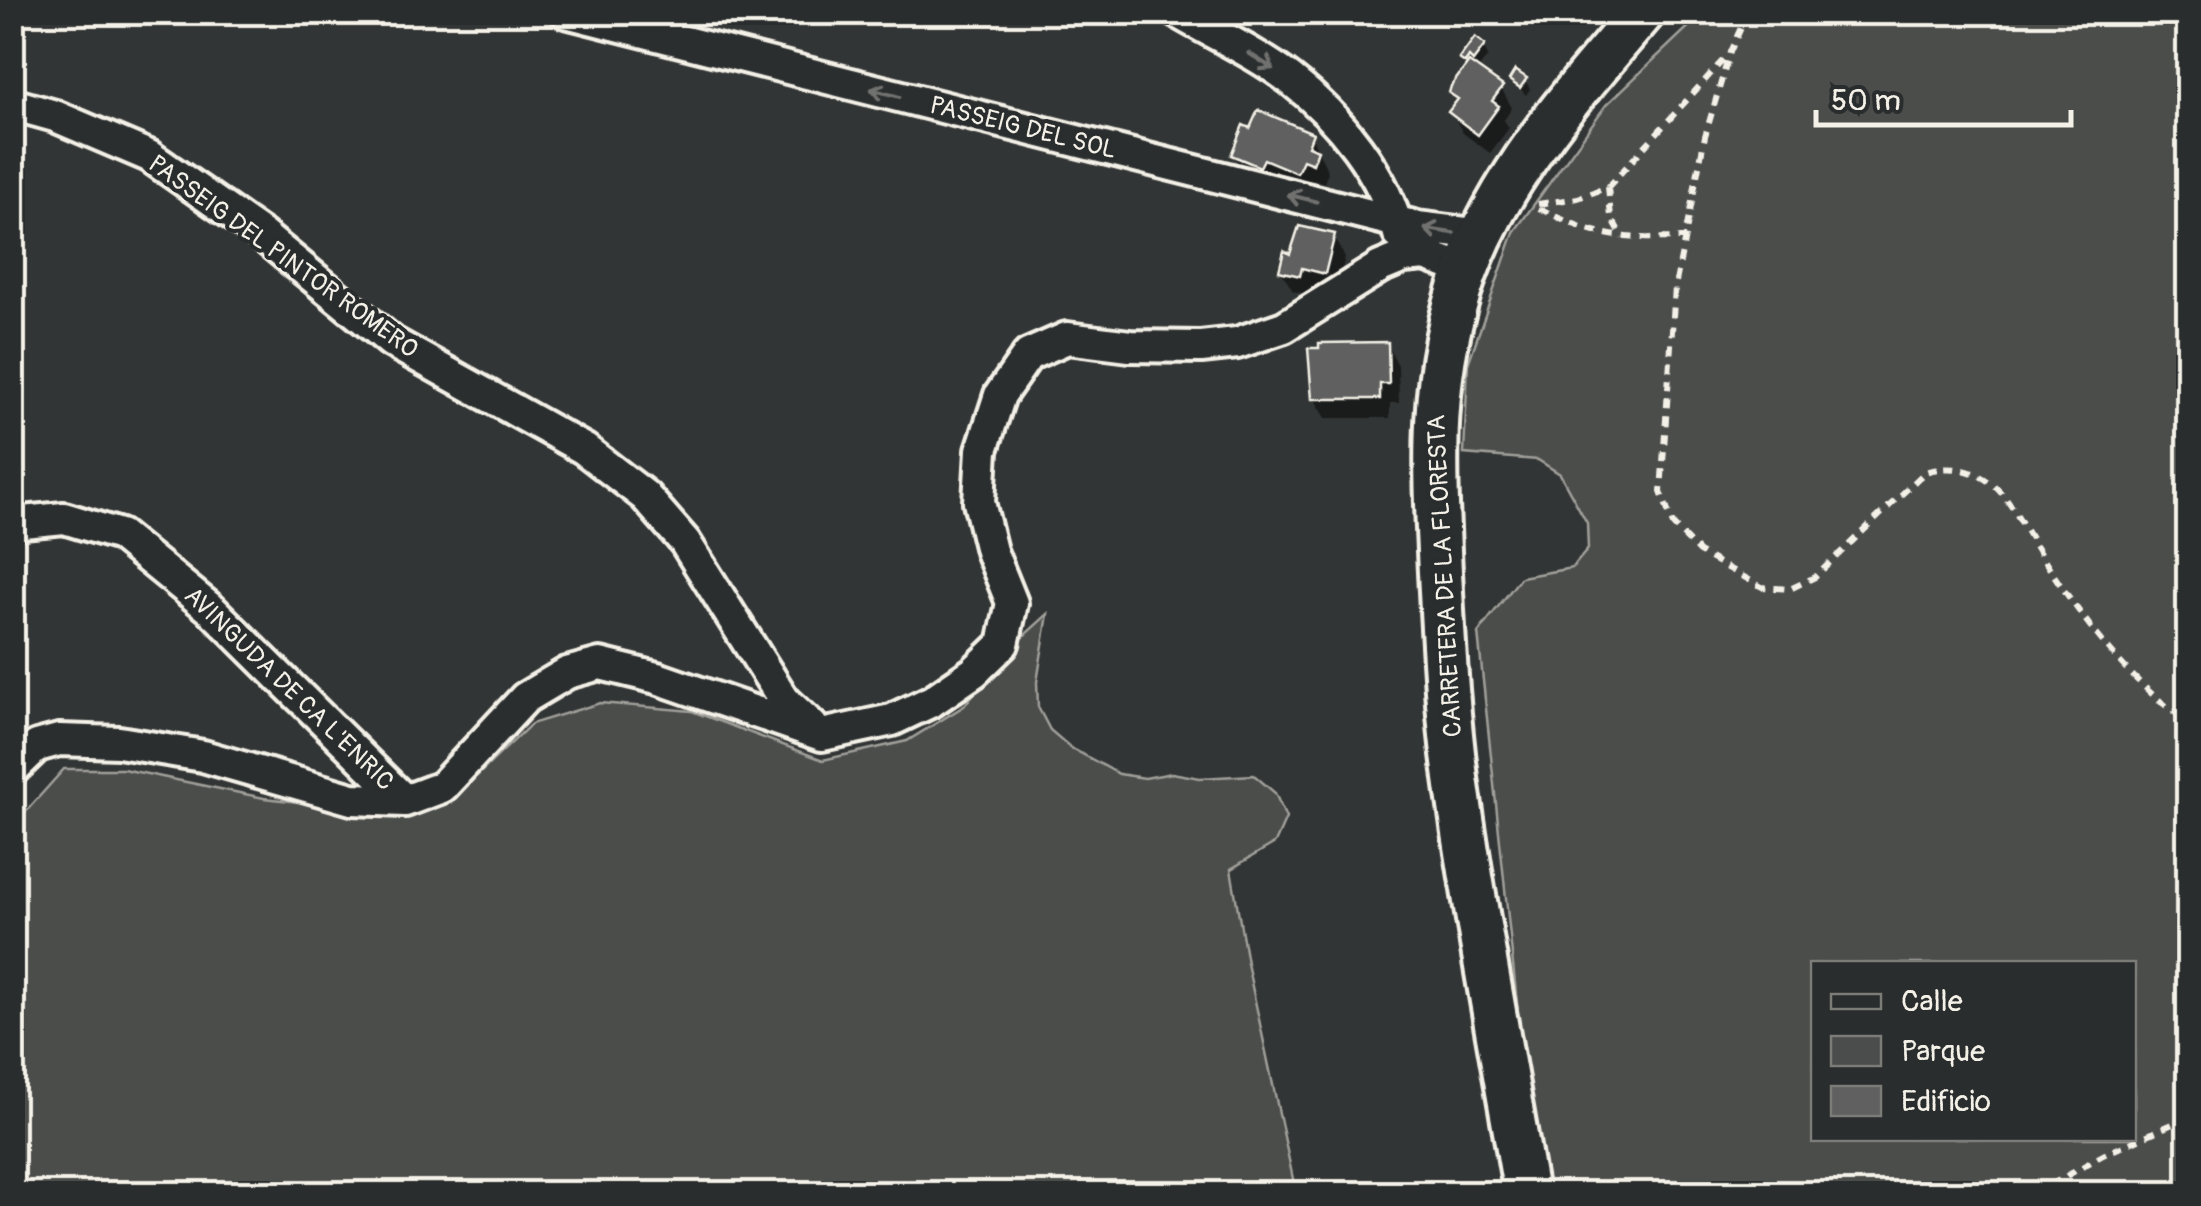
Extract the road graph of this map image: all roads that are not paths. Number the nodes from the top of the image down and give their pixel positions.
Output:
1 (566, 12) edge
2 (1177, 12) edge
3 (1642, 12) edge
4 (12, 104) edge
5 (1396, 222) junction
6 (1474, 253) junction
7 (1404, 257) junction
8 (12, 523) edge
9 (822, 735) junction
10 (12, 770) edge
11 (405, 801) junction
12 (1526, 1194) edge

5 -> 1 street, PASSEIG DEL SOL
2 -> 5 street
3 - 6 main road, CARRETERA DE LA FLORESTA
4 - 9 street, PASSEIG DEL PINTOR ROMERO
6 -> 5 street, PASSEIG DEL SOL
5 - 7 street
6 - 7 street
6 - 12 main road, CARRETERA DE LA FLORESTA
7 - 9 street
8 - 11 street, AVINGUDA DE CA L'ENRIC
9 - 11 street, AVINGUDA DE CA L'ENRIC
10 - 11 street

